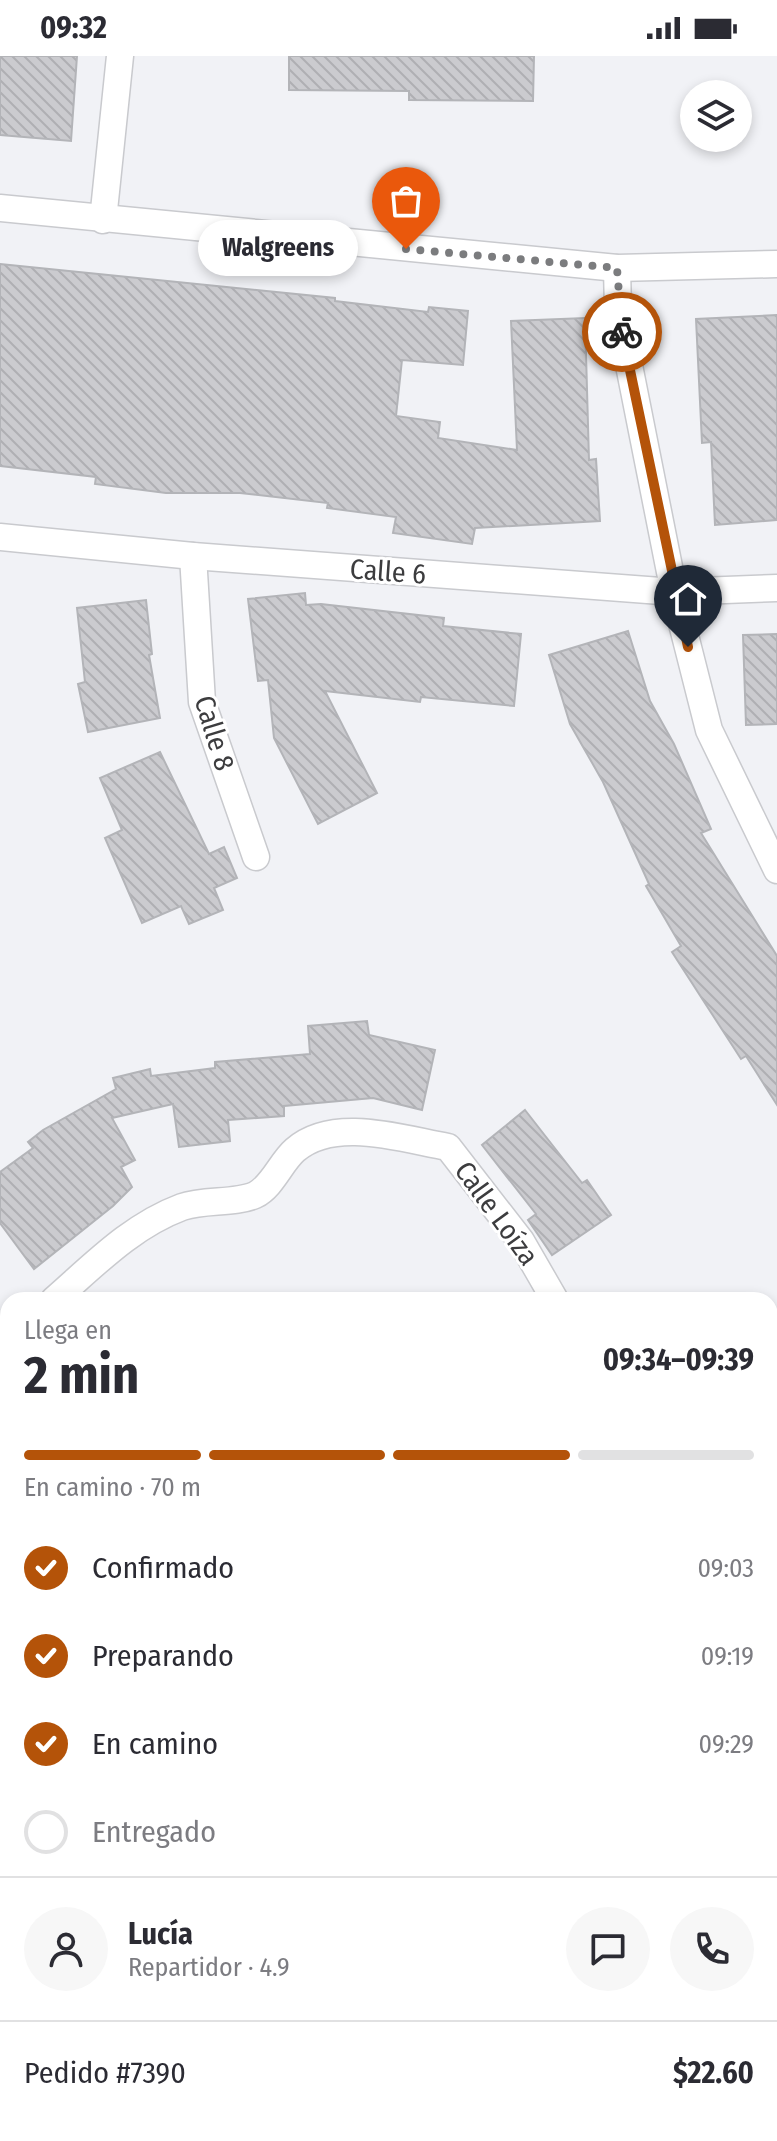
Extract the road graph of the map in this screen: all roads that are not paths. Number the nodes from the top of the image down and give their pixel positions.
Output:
1 (120, 56) edge
2 (0, 208) edge
3 (103, 220) junction
4 (777, 264) edge
5 (617, 268) junction
6 (0, 537) edge
7 (193, 556) junction
8 (777, 588) edge
9 (674, 592) junction
10 (256, 857) dead end
11 (777, 870) edge
12 (63, 1292) edge
13 (550, 1292) edge

1 - 3 street
2 - 3 street
3 - 5 street
4 - 5 street
5 - 9 street
6 - 7 street, Calle 6
7 - 9 street, Calle 6
7 - 10 street, Calle 8
8 - 9 street, Calle 6
9 - 11 street
12 - 13 street, Calle Loíza

